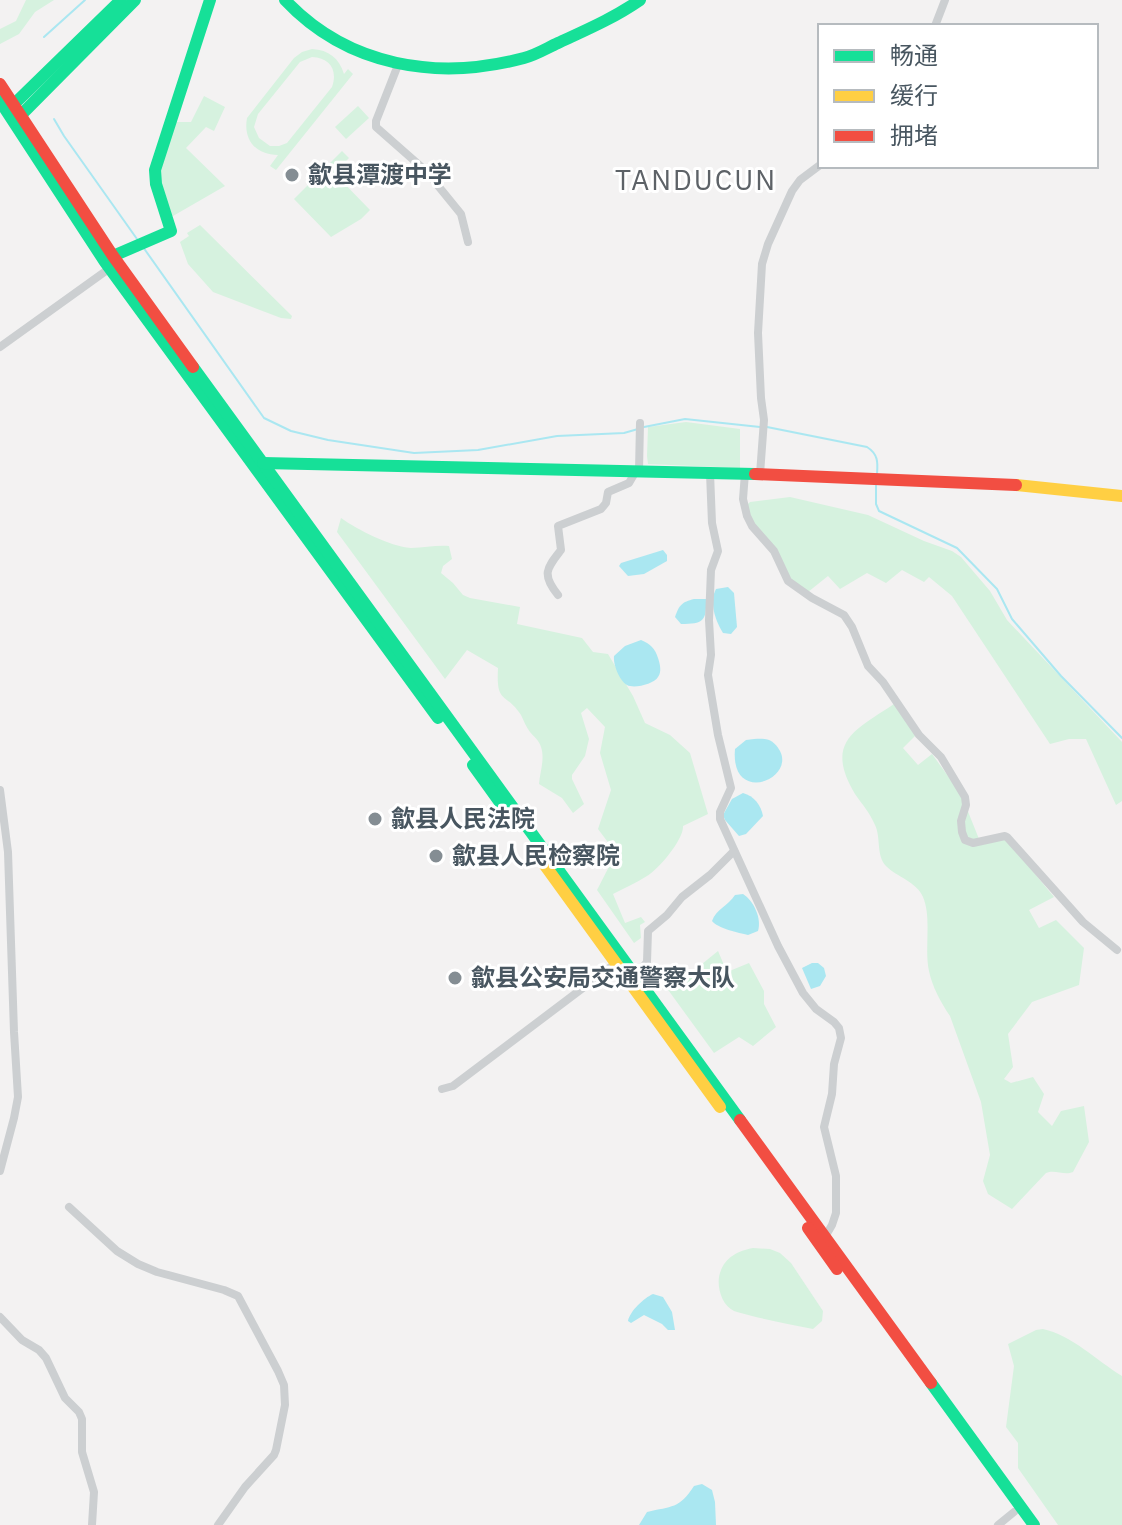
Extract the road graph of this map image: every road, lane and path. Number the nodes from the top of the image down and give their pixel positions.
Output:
1 (121, 0) edge
2 (135, 0) edge
3 (210, 0) edge
4 (285, 0) edge
5 (640, 0) edge
6 (945, 0) edge
7 (936, 24) edge
8 (398, 65) junction
9 (0, 84) edge
10 (11, 111) edge
11 (818, 166) edge
12 (468, 242) dead end
13 (111, 262) junction
14 (0, 347) edge
15 (640, 423) dead end
16 (263, 463) junction
17 (638, 471) junction
18 (710, 473) junction
19 (745, 473) junction
20 (760, 474) junction
21 (1122, 496) edge
22 (558, 595) dead end
23 (0, 790) edge
24 (4, 850) edge
25 (734, 851) junction
26 (1117, 950) dead end
27 (616, 963) junction
28 (636, 976) junction
29 (442, 1089) dead end
30 (0, 1171) edge
31 (69, 1207) dead end
32 (825, 1237) junction
33 (0, 1317) edge
34 (1014, 1512) junction
35 (92, 1525) edge
36 (218, 1525) edge
37 (998, 1525) edge
38 (1024, 1525) edge
39 (1034, 1525) edge

1 - 10 main road
2 - 10 main road
3 - 13 main road
4 - 8 main road
5 - 8 main road
6 - 7 street
8 - 12 street
9 - 10 main road
10 - 13 main road
11 - 20 street
13 - 14 street
13 - 16 main road
13 - 27 main road
15 - 17 street
16 - 17 main road
16 - 28 main road
17 - 18 main road
17 - 22 street
18 - 19 main road
18 - 25 street
19 - 20 main road
19 - 26 street
20 - 21 main road
23 - 24 street
24 - 30 street
25 - 28 street
25 - 32 street
27 - 29 street
27 - 34 main road
28 - 32 main road
31 - 36 street
32 - 39 main road
33 - 35 street
34 - 37 street
34 - 38 main road

